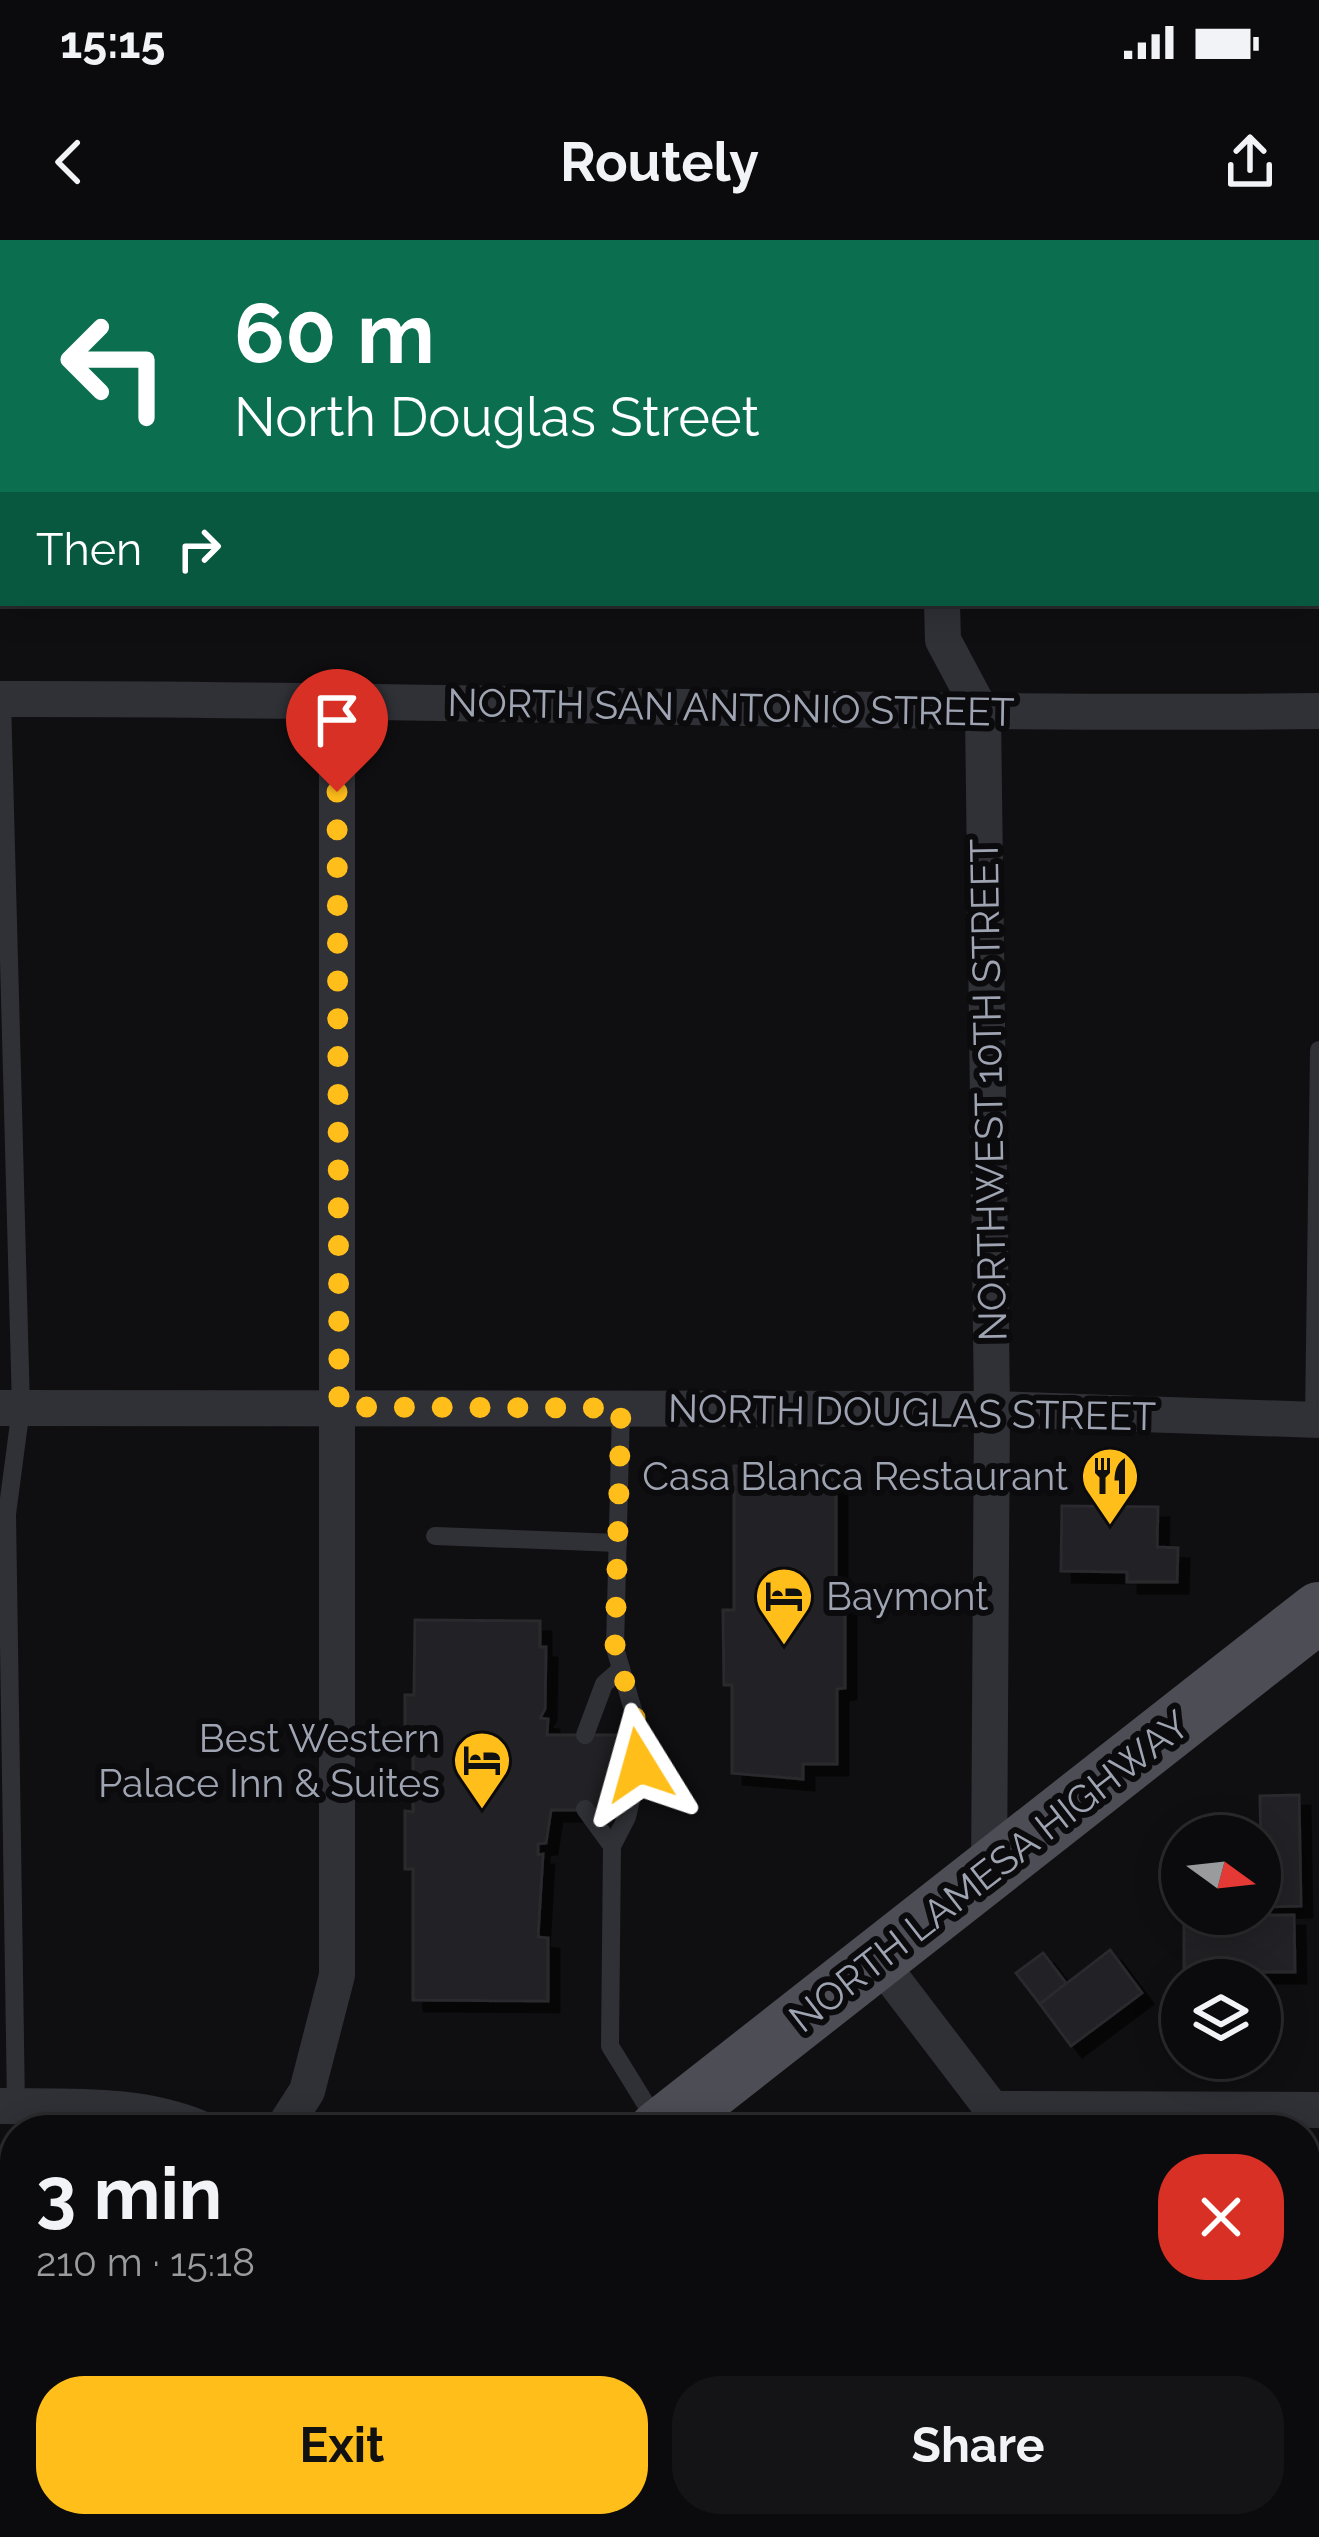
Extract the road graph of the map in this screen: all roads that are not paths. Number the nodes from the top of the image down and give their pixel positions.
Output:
1 (942, 606) edge
2 (337, 698) junction
3 (1, 699) edge
4 (1319, 711) edge
5 (983, 715) junction
6 (1319, 1050) edge
7 (339, 1407) junction
8 (10, 1408) edge
9 (621, 1408) junction
10 (992, 1409) junction
11 (1317, 1420) edge
12 (435, 1537) dead end
13 (618, 1543) junction
14 (1319, 1612) edge
15 (620, 1669) junction
16 (585, 1735) dead end
17 (585, 1810) dead end
18 (612, 1846) junction
19 (988, 1875) junction
20 (876, 1958) junction
21 (8, 2106) edge
22 (1319, 2110) edge
23 (160, 2115) edge
24 (292, 2115) edge
25 (652, 2115) edge
26 (678, 2115) edge
27 (988, 2115) edge
28 (1156, 2115) edge

1 - 5 street, NORTHWEST 10TH STREET
2 - 3 street, NORTH SAN ANTONIO STREET
2 - 5 street, NORTH SAN ANTONIO STREET
2 - 7 street
3 - 8 lane
4 - 5 street, NORTH SAN ANTONIO STREET
5 - 10 street, NORTHWEST 10TH STREET
6 - 11 lane
7 - 8 street, NORTH DOUGLAS STREET
7 - 9 street, NORTH DOUGLAS STREET
7 - 24 street
8 - 21 lane
9 - 10 street, NORTH DOUGLAS STREET
9 - 13 lane
10 - 11 street, NORTH DOUGLAS STREET
10 - 19 street, NORTHWEST 10TH STREET
12 - 13 lane
13 - 15 lane
14 - 19 main road, NORTH LAMESA HIGHWAY
15 - 16 lane
15 - 18 lane
17 - 18 lane
18 - 25 lane
19 - 20 main road, NORTH LAMESA HIGHWAY
20 - 26 main road, NORTH LAMESA HIGHWAY
20 - 27 street
21 - 23 street
22 - 28 street

